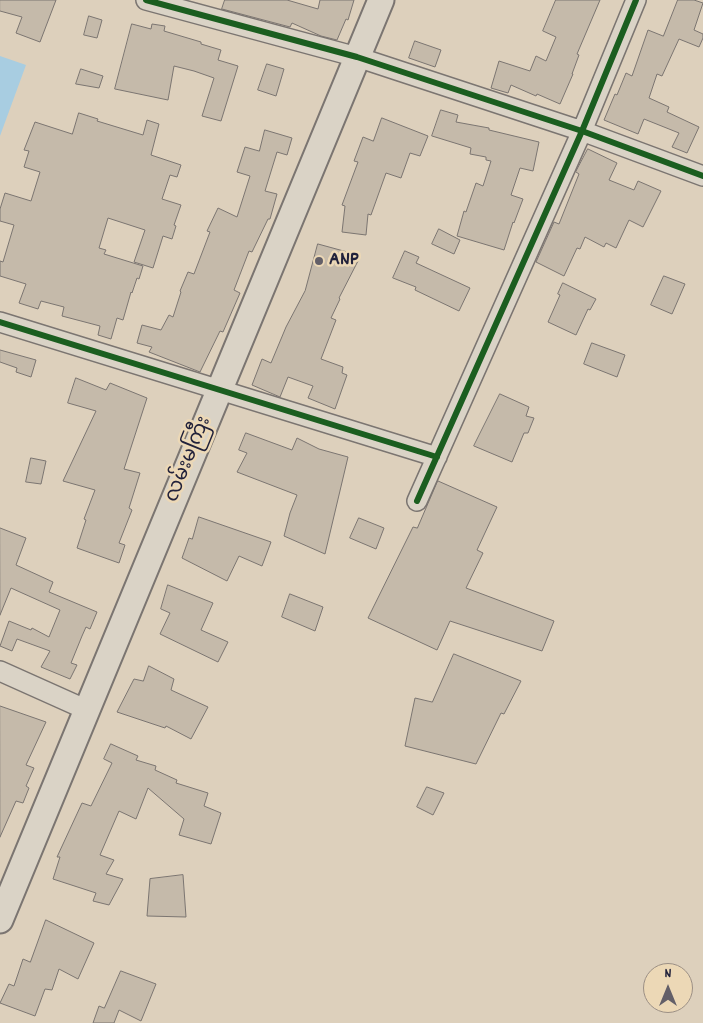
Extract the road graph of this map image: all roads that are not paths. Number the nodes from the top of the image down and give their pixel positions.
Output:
1 (146, 0) edge
2 (381, 0) edge
3 (636, 0) edge
4 (357, 57) junction
5 (582, 131) junction
6 (703, 176) edge
7 (0, 322) edge
8 (220, 389) junction
9 (436, 457) junction
10 (417, 501) dead end
11 (0, 671) edge
12 (87, 710) junction
13 (0, 920) edge

1 - 4 street
2 - 4 main road, လမ်းမကြီး
3 - 5 street
4 - 5 street
4 - 8 main road, လမ်းမကြီး
5 - 6 street
5 - 9 street
7 - 8 street
8 - 9 street
8 - 12 main road, လမ်းမကြီး
9 - 10 street
11 - 12 street
12 - 13 main road, လမ်းမကြီး

